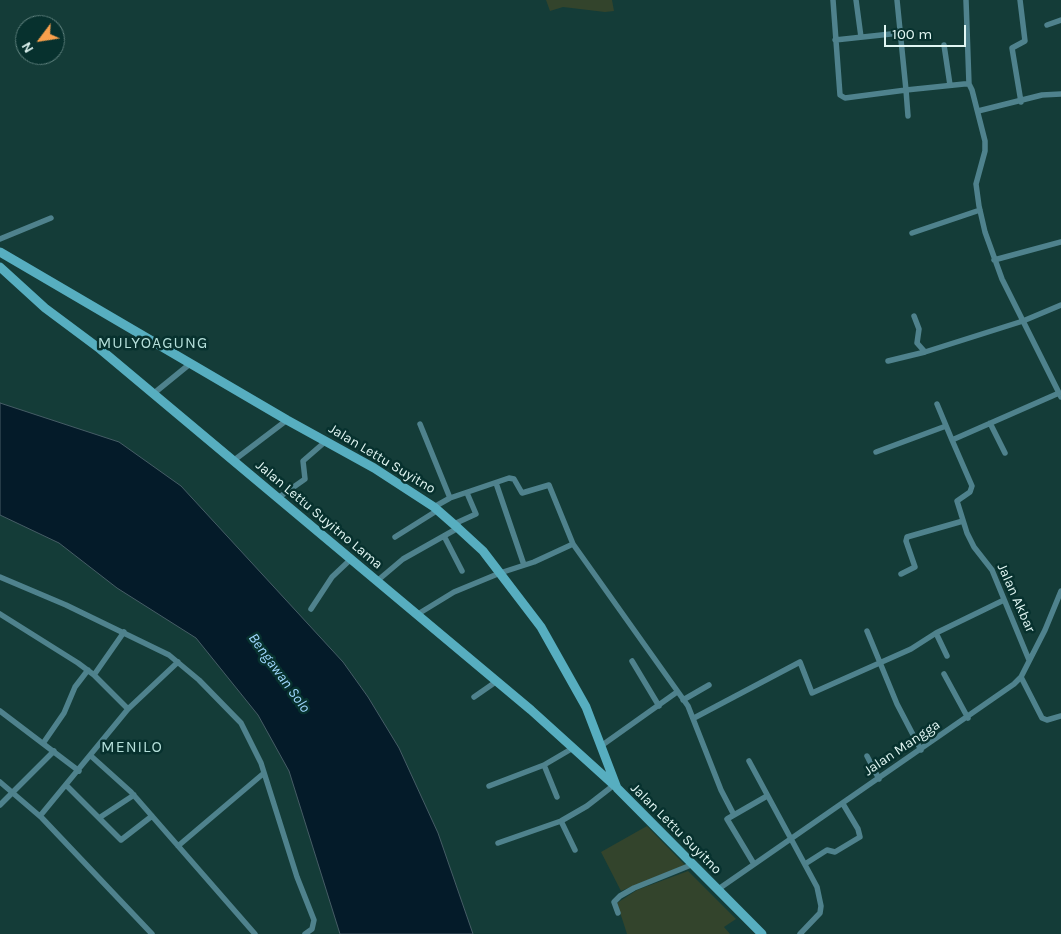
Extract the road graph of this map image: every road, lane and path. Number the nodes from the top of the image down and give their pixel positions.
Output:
1 (833, 0) edge
2 (856, 0) edge
3 (897, 0) edge
4 (966, 0) edge
5 (1020, 0) edge
6 (1061, 20) edge
7 (1047, 24) dead end
8 (900, 33) junction
9 (862, 37) junction
10 (835, 40) junction
11 (944, 45) dead end
12 (969, 84) junction
13 (950, 85) junction
14 (906, 90) junction
15 (1061, 94) edge
16 (1021, 102) junction
17 (978, 111) junction
18 (908, 116) dead end
19 (980, 210) junction
20 (51, 218) dead end
21 (912, 232) dead end
22 (0, 239) edge
23 (1061, 242) edge
24 (2, 255) edge
25 (994, 260) junction
26 (0, 267) edge
27 (1061, 305) edge
28 (914, 316) dead end
29 (1024, 321) junction
30 (925, 352) junction
31 (888, 361) dead end
32 (191, 363) junction
33 (153, 394) junction
34 (1060, 396) edge
35 (937, 404) dead end
36 (287, 420) junction
37 (990, 423) junction
38 (420, 424) dead end
39 (946, 426) junction
40 (952, 440) junction
41 (326, 441) junction
42 (876, 452) dead end
43 (1005, 453) dead end
44 (233, 461) junction
45 (496, 483) junction
46 (467, 493) junction
47 (278, 498) junction
48 (450, 498) junction
49 (436, 509) junction
50 (963, 521) junction
51 (456, 526) junction
52 (444, 536) junction
53 (396, 538) dead end
54 (573, 544) junction
55 (352, 559) junction
56 (524, 565) junction
57 (462, 571) dead end
58 (500, 573) junction
59 (901, 574) dead end
60 (0, 577) edge
61 (377, 581) junction
62 (1061, 591) edge
63 (1004, 600) junction
64 (311, 609) dead end
65 (0, 614) edge
66 (418, 614) junction
67 (867, 631) dead end
68 (124, 632) junction
69 (936, 633) junction
70 (947, 656) dead end
71 (1029, 660) junction
72 (632, 661) dead end
73 (178, 662) junction
74 (880, 662) junction
75 (88, 670) junction
76 (944, 674) dead end
77 (94, 675) junction
78 (1021, 677) junction
79 (496, 681) junction
80 (709, 685) dead end
81 (677, 692) junction
82 (474, 698) dead end
83 (683, 700) junction
84 (659, 706) junction
85 (128, 709) junction
86 (0, 711) edge
87 (1061, 716) edge
88 (694, 718) junction
89 (968, 718) junction
90 (44, 742) junction
91 (601, 746) junction
92 (573, 748) junction
93 (921, 750) junction
94 (54, 751) junction
95 (91, 756) junction
96 (866, 756) dead end
97 (750, 761) dead end
98 (607, 763) junction
99 (544, 765) junction
100 (596, 769) junction
101 (79, 771) junction
102 (264, 774) junction
103 (879, 779) junction
104 (0, 782) edge
105 (66, 785) junction
106 (489, 786) dead end
107 (616, 787) junction
108 (14, 794) junction
109 (134, 795) junction
110 (767, 796) junction
111 (557, 797) dead end
112 (843, 804) junction
113 (0, 805) edge
114 (734, 815) junction
115 (40, 816) junction
116 (152, 816) junction
117 (98, 818) junction
118 (561, 821) junction
119 (790, 840) junction
120 (498, 843) dead end
121 (178, 846) junction
122 (575, 850) dead end
123 (754, 864) junction
124 (805, 864) junction
125 (691, 865) junction
126 (717, 890) junction
127 (618, 913) dead end
128 (152, 934) edge
129 (255, 934) edge
130 (305, 934) edge
131 (762, 934) edge
132 (800, 934) edge

1 - 10 street
2 - 9 street
3 - 8 street
4 - 12 street
5 - 16 street
6 - 7 street
8 - 9 street
8 - 14 street
9 - 10 street
10 - 14 street
11 - 13 street
12 - 13 street
12 - 17 street
13 - 14 street
14 - 18 street
15 - 16 street
16 - 17 street
17 - 19 street
19 - 21 street
19 - 25 street
20 - 22 street
23 - 25 street
24 - 32 main road, Jalan Lettu Suyitno
25 - 29 street
26 - 33 main road, Jalan Lettu Suyitno Lama
27 - 29 street
28 - 30 street
29 - 30 street
29 - 34 street
30 - 31 street
32 - 33 street
32 - 36 main road, Jalan Lettu Suyitno
33 - 44 main road, Jalan Lettu Suyitno Lama
34 - 37 street
35 - 39 street
36 - 41 main road, Jalan Lettu Suyitno
36 - 44 street
37 - 40 street
37 - 43 street
38 - 48 street
39 - 40 street
39 - 42 street
40 - 50 street, Jalan Akbar
41 - 47 street
41 - 49 main road, Jalan Lettu Suyitno
44 - 47 main road, Jalan Lettu Suyitno Lama
45 - 46 street
45 - 54 street
45 - 56 street
46 - 48 street
46 - 51 street
47 - 55 main road, Jalan Lettu Suyitno Lama
48 - 49 street
49 - 51 main road, Jalan Lettu Suyitno
49 - 53 street
50 - 59 street
50 - 63 street, Jalan Akbar
51 - 52 street
51 - 58 main road, Jalan Lettu Suyitno
52 - 57 street
52 - 61 street
54 - 56 street
54 - 81 street
55 - 61 main road, Jalan Lettu Suyitno Lama
55 - 64 street
56 - 58 street
58 - 66 street
58 - 91 main road, Jalan Lettu Suyitno
60 - 68 street
61 - 66 main road, Jalan Lettu Suyitno Lama
62 - 71 street, Jalan Mangga
63 - 69 street
63 - 71 street, Jalan Akbar
65 - 75 street
66 - 79 main road, Jalan Lettu Suyitno Lama
67 - 74 street
68 - 73 street
68 - 77 street
69 - 70 street
69 - 74 street
71 - 78 street, Jalan Mangga
72 - 84 street
73 - 85 street
73 - 102 street
74 - 88 street
74 - 93 street
75 - 77 street
75 - 90 street
76 - 89 street
77 - 85 street
78 - 87 street
78 - 89 street, Jalan Mangga
79 - 82 street
79 - 92 main road, Jalan Lettu Suyitno Lama
80 - 83 street
81 - 83 street
81 - 84 street
83 - 88 street
84 - 91 street
85 - 95 street
86 - 90 street
88 - 114 street
89 - 93 street, Jalan Mangga
90 - 94 street
91 - 98 main road, Jalan Lettu Suyitno
92 - 99 street
92 - 100 main road, Jalan Lettu Suyitno Lama
93 - 103 street, Jalan Mangga
94 - 101 street
94 - 108 street
95 - 101 street
95 - 109 street
96 - 103 street
97 - 110 street
98 - 100 main road
98 - 107 main road, Jalan Lettu Suyitno
99 - 106 street
99 - 111 street
100 - 107 main road, Jalan Lettu Suyitno Lama
101 - 105 street
102 - 121 street
102 - 130 street
103 - 112 street, Jalan Mangga
104 - 108 street
105 - 115 street
105 - 117 street
107 - 118 street
107 - 125 main road, Jalan Lettu Suyitno
108 - 113 street
108 - 115 street
109 - 116 street
109 - 117 street
110 - 114 street
110 - 119 street
112 - 119 street, Jalan Mangga
112 - 124 street
114 - 123 street
115 - 128 street
116 - 117 street
116 - 121 street
118 - 120 street
118 - 122 street
119 - 123 street, Jalan Mangga
119 - 124 street
121 - 129 street
123 - 126 street, Jalan Mangga
124 - 132 street
125 - 126 main road, Jalan Lettu Suyitno
125 - 127 street
126 - 131 main road, Jalan Lettu Suyitno

